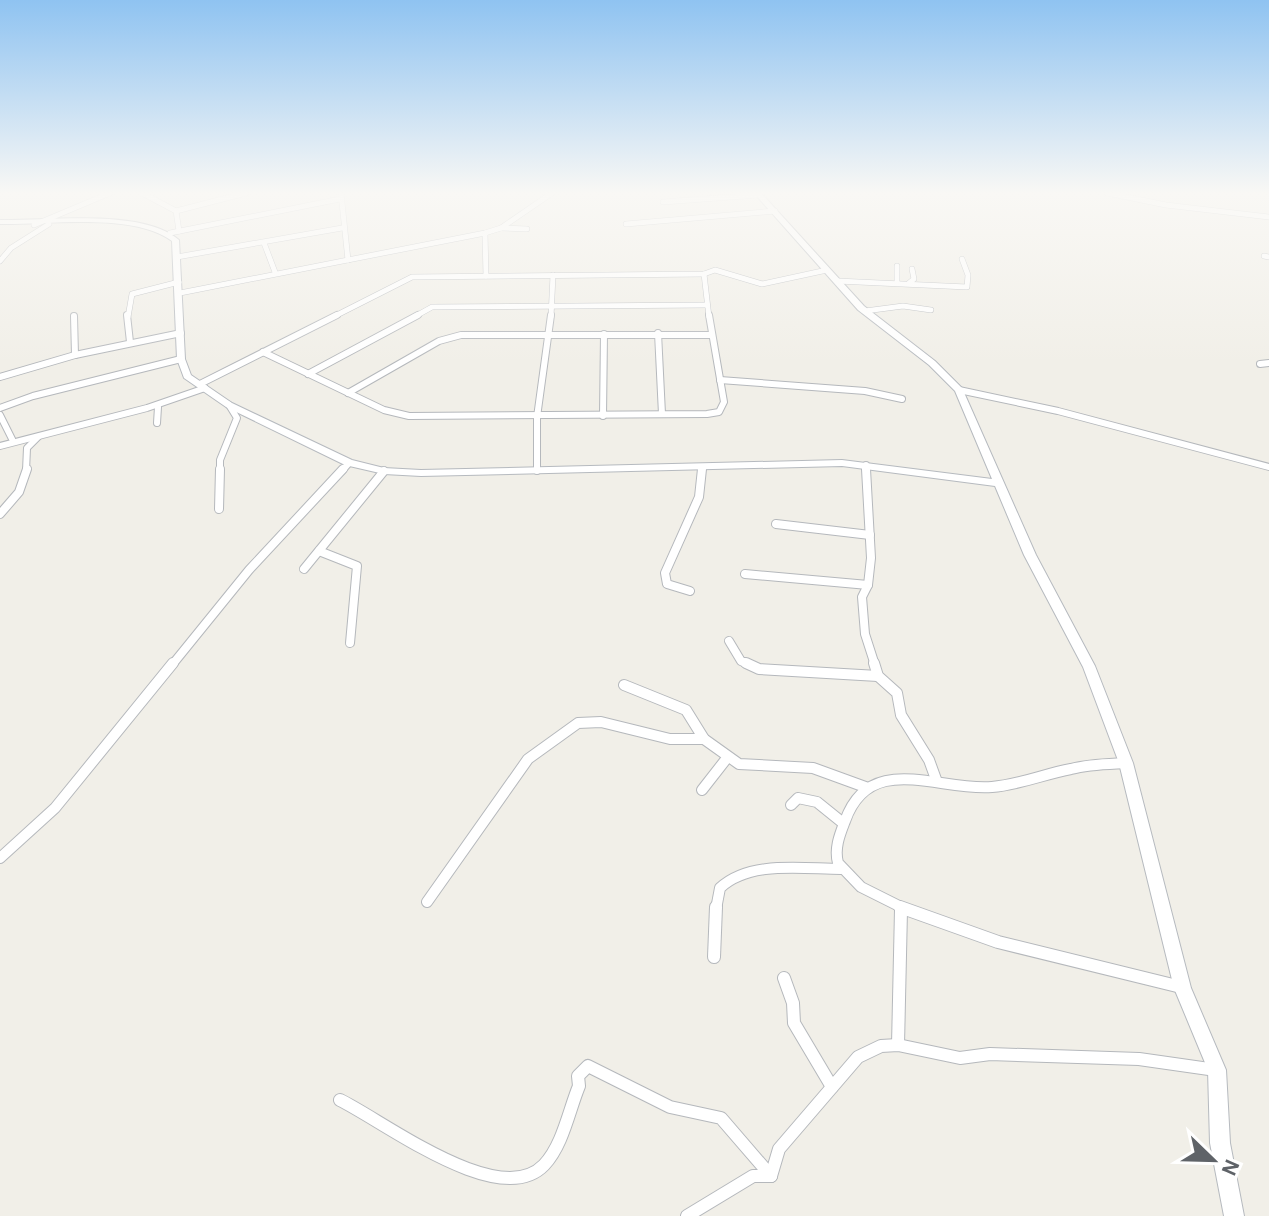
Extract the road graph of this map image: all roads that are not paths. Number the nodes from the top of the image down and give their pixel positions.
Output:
1 (176, 250) edge
2 (222, 250) edge
3 (267, 250) edge
4 (346, 250) edge
5 (400, 250) edge
6 (485, 250) edge
7 (809, 250) edge
8 (177, 257) junction
9 (962, 259) dead end
10 (348, 260) junction
11 (897, 266) dead end
12 (912, 269) dead end
13 (827, 270) junction
14 (275, 272) junction
15 (704, 274) junction
16 (553, 275) junction
17 (486, 276) junction
18 (837, 281) junction
19 (897, 282) junction
20 (909, 283) junction
21 (180, 287) junction
22 (707, 305) junction
23 (553, 306) junction
24 (931, 310) dead end
25 (865, 311) junction
26 (74, 316) dead end
27 (181, 333) junction
28 (658, 333) junction
29 (550, 334) junction
30 (604, 334) junction
31 (711, 335) junction
32 (130, 342) junction
33 (263, 352) junction
34 (75, 355) junction
35 (181, 359) junction
36 (1269, 363) edge
37 (1260, 364) dead end
38 (308, 374) junction
39 (0, 377) edge
40 (720, 380) junction
41 (202, 386) junction
42 (959, 390) junction
43 (348, 393) junction
44 (902, 399) dead end
45 (229, 405) junction
46 (158, 407) junction
47 (0, 408) edge
48 (662, 414) junction
49 (0, 415) edge
50 (603, 416) junction
51 (537, 417) junction
52 (157, 423) dead end
53 (38, 437) junction
54 (12, 439) junction
55 (0, 446) edge
56 (1269, 456) edge
57 (349, 463) junction
58 (1255, 463) junction
59 (866, 465) junction
60 (1269, 467) edge
61 (702, 468) junction
62 (384, 471) junction
63 (537, 471) junction
64 (997, 483) junction
65 (219, 509) dead end
66 (0, 514) edge
67 (776, 524) dead end
68 (870, 535) junction
69 (319, 551) junction
70 (304, 569) dead end
71 (745, 574) dead end
72 (868, 585) junction
73 (690, 591) dead end
74 (729, 641) dead end
75 (350, 643) dead end
76 (878, 676) junction
77 (624, 685) dead end
78 (704, 739) junction
79 (727, 758) junction
80 (1126, 763) junction
81 (937, 782) junction
82 (868, 788) junction
83 (702, 790) dead end
84 (791, 805) dead end
85 (843, 823) junction
86 (0, 858) edge
87 (841, 869) junction
88 (427, 902) dead end
89 (901, 910) junction
90 (714, 957) dead end
91 (784, 978) dead end
92 (1183, 988) junction
93 (898, 1045) junction
94 (1217, 1070) junction
95 (832, 1087) junction
96 (340, 1100) dead end
97 (771, 1176) junction
98 (687, 1216) edge
99 (1234, 1216) edge

1 - 8 street
2 - 8 street
3 - 14 street
4 - 10 street
5 - 10 street
6 - 17 street
7 - 13 street
8 - 21 street
9 - 20 street
10 - 14 street
11 - 19 street
12 - 20 street
13 - 15 street
13 - 18 street
14 - 21 street
15 - 16 street
15 - 22 street
16 - 17 street
16 - 23 street
17 - 33 street
18 - 19 street
18 - 25 street
19 - 20 street
21 - 27 street
21 - 32 street
22 - 23 street
22 - 31 street
23 - 29 street
23 - 38 street
24 - 25 street
25 - 42 street
26 - 34 street
27 - 32 street
27 - 35 street
28 - 30 street
28 - 31 street
28 - 48 street
29 - 30 street
29 - 43 street
29 - 51 street
30 - 50 street
31 - 40 street
32 - 34 street
33 - 38 street
33 - 41 street
34 - 39 street
35 - 41 street
35 - 47 street
36 - 37 street
38 - 43 street
40 - 44 street
40 - 48 street
41 - 45 street
41 - 46 street
42 - 58 street
42 - 64 street
43 - 51 street
45 - 57 street
45 - 65 street
46 - 52 street
46 - 53 street
48 - 50 street
49 - 54 street
50 - 51 street
51 - 63 street
53 - 54 street
53 - 66 street
54 - 55 street
56 - 58 street
57 - 62 street
57 - 86 street
58 - 60 street
59 - 61 street
59 - 64 street
59 - 68 street
61 - 63 street
61 - 73 street
62 - 63 street
62 - 69 street
64 - 80 street
67 - 68 street
68 - 72 street
69 - 70 street
69 - 75 street
71 - 72 street
72 - 76 street
74 - 76 street
76 - 81 street
77 - 78 street
78 - 79 street
78 - 88 street
79 - 82 street
79 - 83 street
80 - 81 street
80 - 92 street
81 - 82 street
82 - 85 street
84 - 85 street
85 - 87 street
87 - 89 street
87 - 90 street
89 - 92 street
89 - 93 street
91 - 95 street
92 - 94 street
93 - 94 street
93 - 95 street
94 - 99 street
95 - 97 street
96 - 97 street
97 - 98 street

